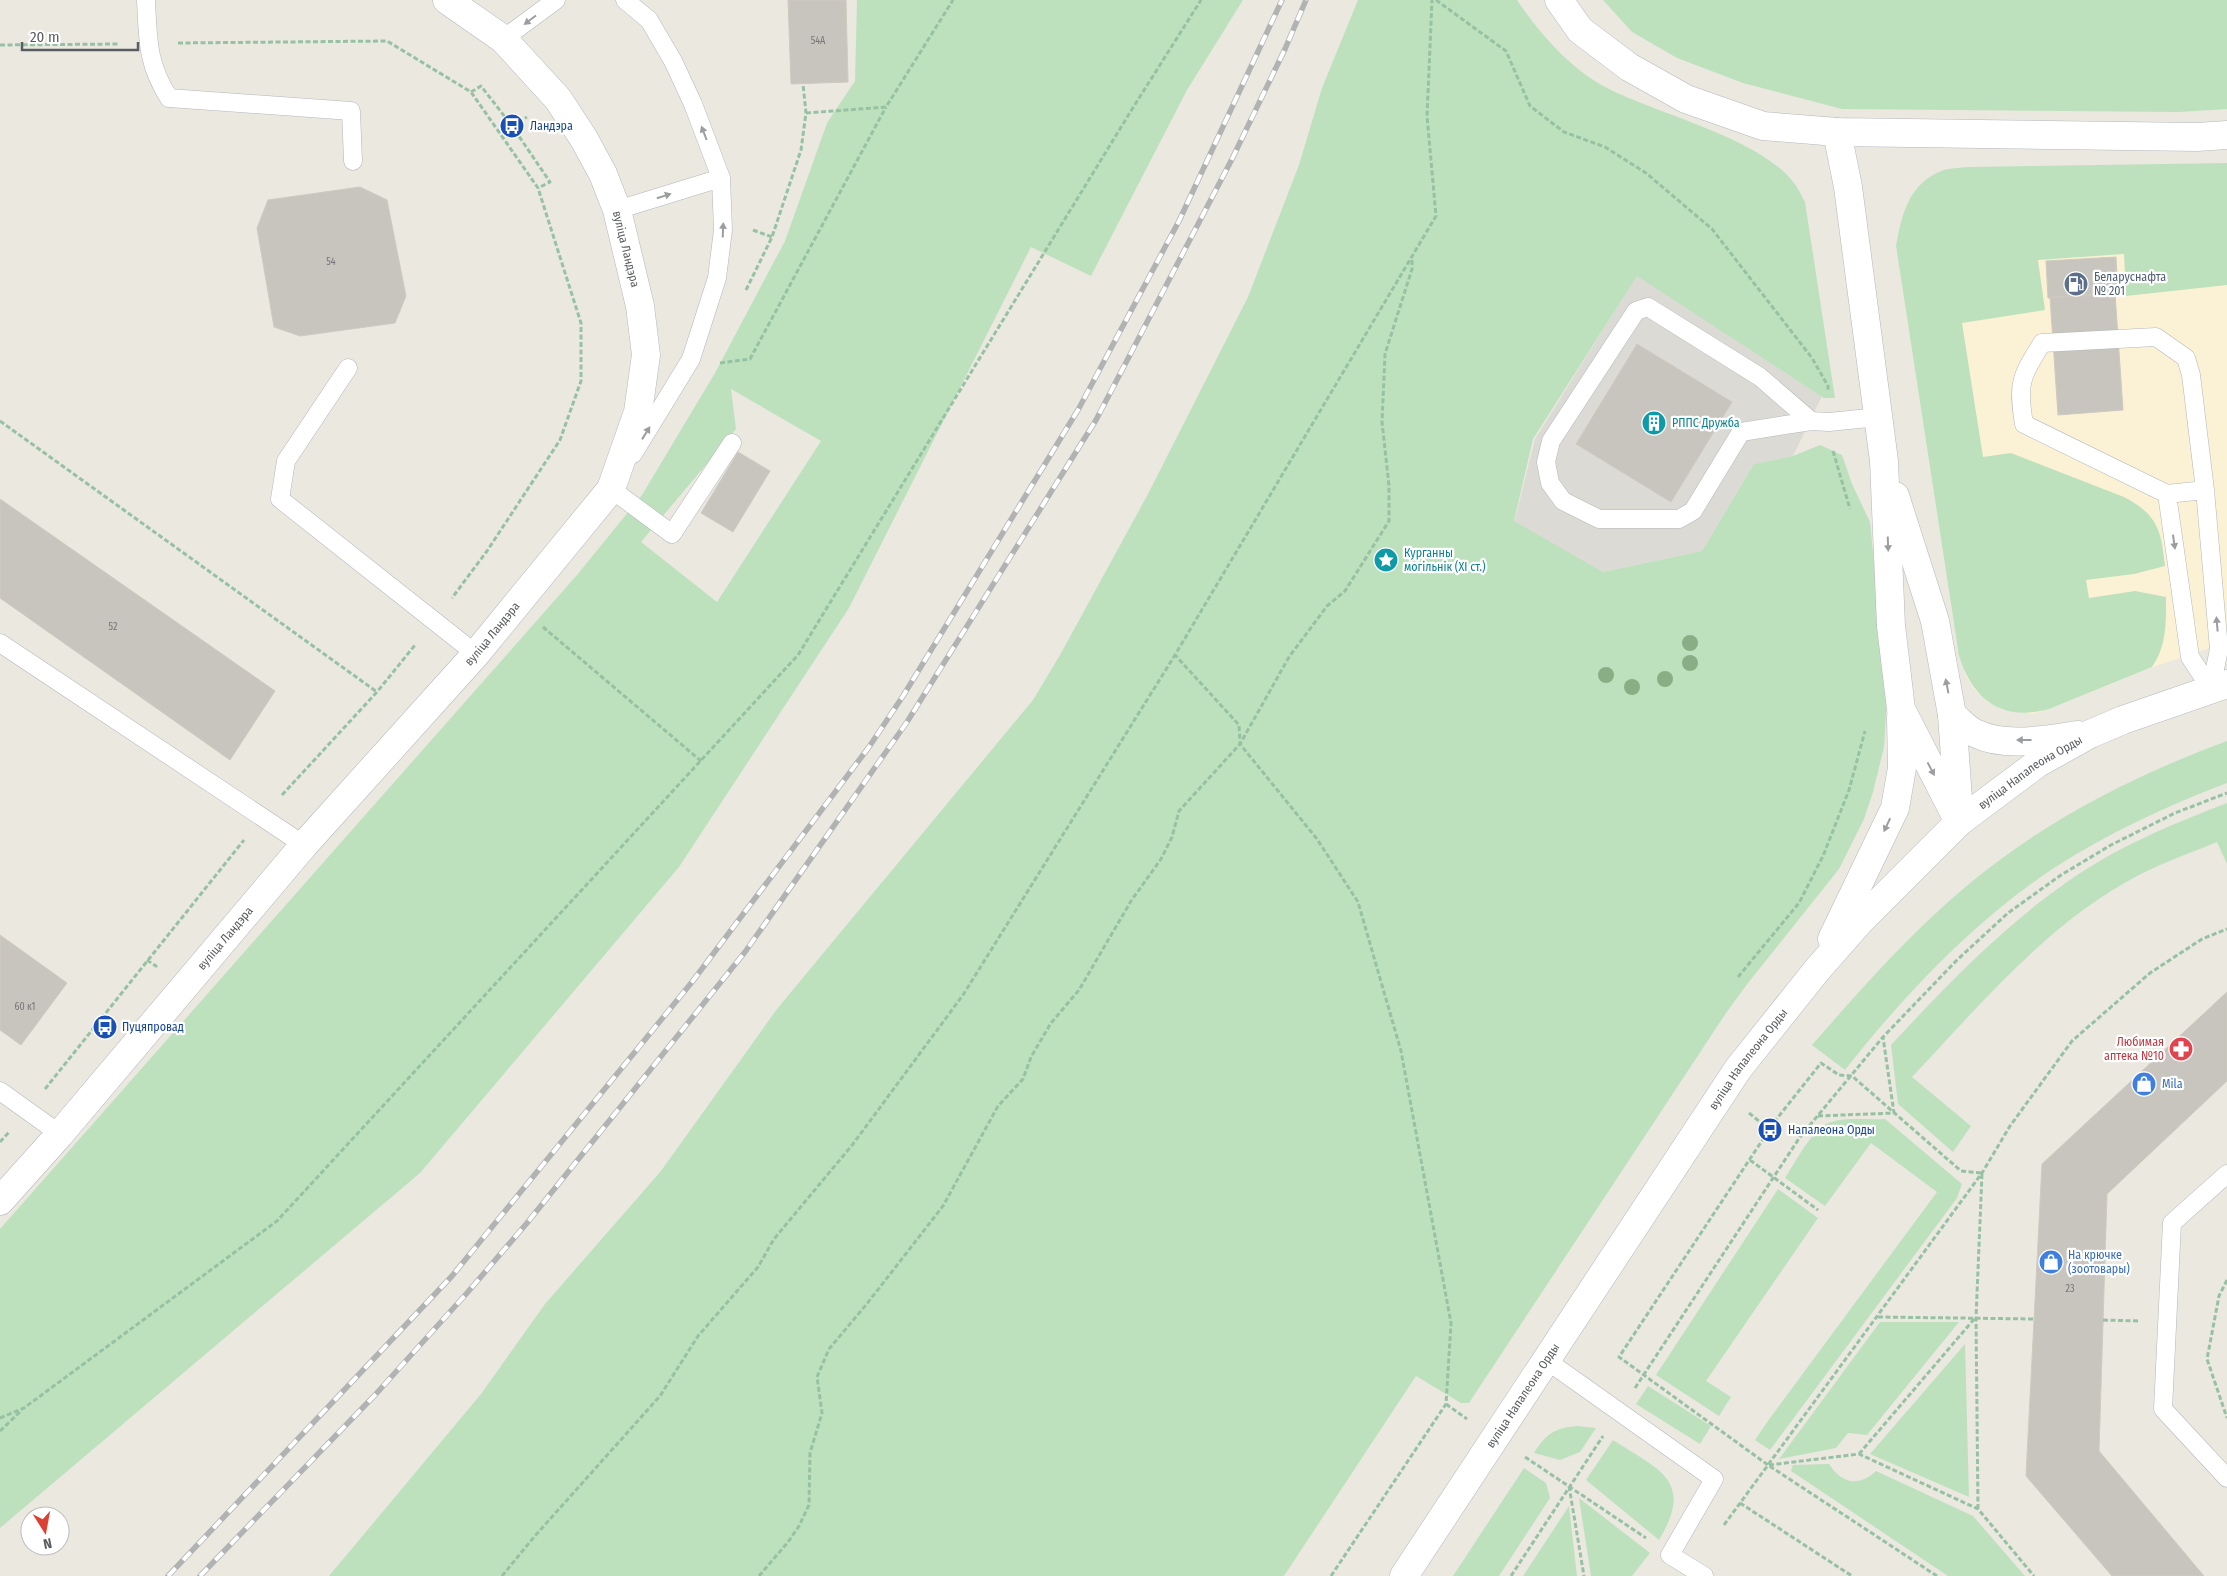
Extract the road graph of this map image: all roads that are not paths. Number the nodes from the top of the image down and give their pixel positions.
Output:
1 (146, 0) edge
2 (447, 0) edge
3 (556, 0) edge
4 (625, 0) edge
5 (1559, 0) edge
6 (503, 39) junction
7 (1838, 132) junction
8 (2227, 135) edge
9 (353, 161) dead end
10 (721, 178) junction
11 (618, 210) junction
12 (348, 368) dead end
13 (1879, 418) junction
14 (1811, 422) junction
15 (732, 443) dead end
16 (1884, 461) junction
17 (611, 489) junction
18 (2205, 490) junction
19 (2167, 494) junction
20 (0, 643) edge
21 (476, 654) junction
22 (2219, 687) edge
23 (1901, 709) junction
24 (1952, 715) junction
25 (2090, 734) junction
26 (1959, 822) junction
27 (304, 845) junction
28 (1817, 970) junction
29 (0, 1091) edge
30 (60, 1134) junction
31 (2227, 1174) edge
32 (0, 1202) edge
33 (1546, 1360) junction
34 (2227, 1478) edge
35 (1699, 1572) edge
36 (1404, 1576) edge

1 - 9 lane
2 - 6 main road, вуліца Ландэра
3 -> 6 lane
10 -> 4 lane
5 - 7 main road
6 - 11 main road, вуліца Ландэра
7 - 8 main road
7 - 13 main road
11 -> 10 lane
17 -> 10 lane
11 - 17 main road, вуліца Ландэра
12 - 21 lane
13 - 14 lane
13 - 16 main road
14 - 14 lane
15 - 17 lane
16 -> 23 main road
24 -> 16 main road
17 - 21 main road, вуліца Ландэра
18 - 19 lane
18 - 19 lane
22 -> 18 lane
19 -> 22 lane
20 - 27 lane
21 - 27 main road, вуліца Ландэра
22 - 25 main road, вуліца Напалеона Орды
23 -> 26 main road
23 -> 28 main road
25 -> 24 main road
24 - 26 main road
25 - 26 main road, вуліца Напалеона Орды
26 - 28 main road, вуліца Напалеона Орды
27 - 30 main road, вуліца Ландэра
28 - 33 main road, вуліца Напалеона Орды
29 - 30 lane
30 - 32 main road, вуліца Ландэра
31 - 34 lane
33 - 35 lane
33 - 36 main road, вуліца Напалеона Орды

